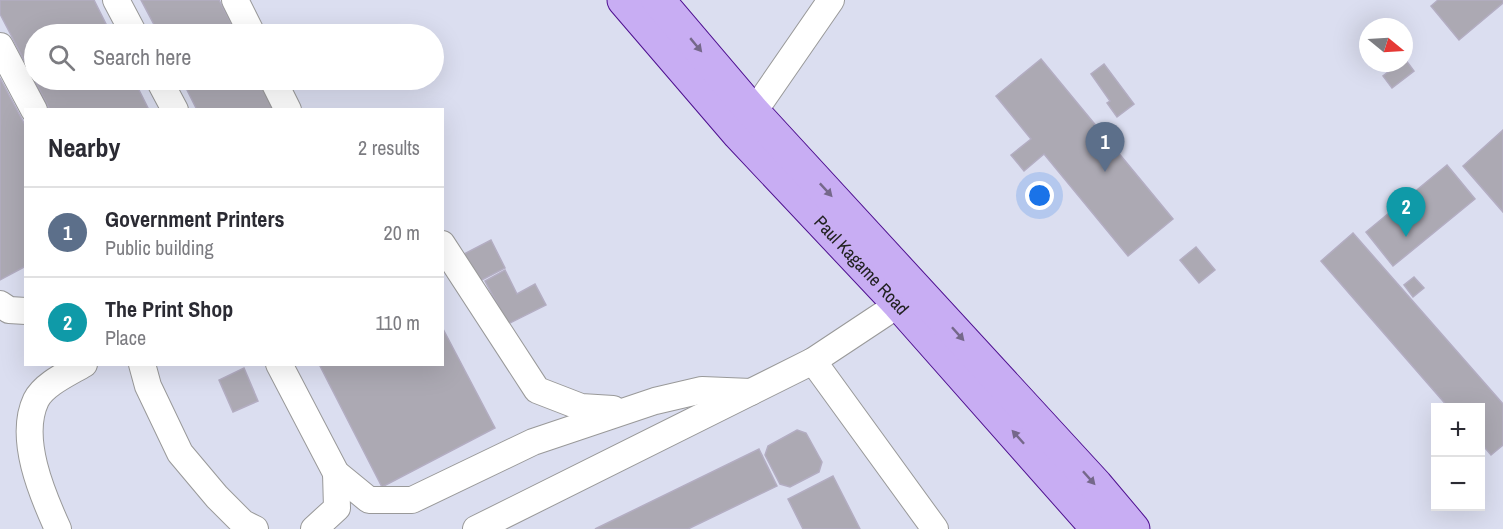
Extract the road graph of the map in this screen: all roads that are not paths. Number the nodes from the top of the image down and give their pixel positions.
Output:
1 (116, 0) edge
2 (235, 0) edge
3 (624, 0) edge
4 (658, 0) edge
5 (831, 0) edge
6 (129, 24) edge
7 (247, 24) edge
8 (0, 46) edge
9 (164, 90) edge
10 (278, 90) edge
11 (33, 108) edge
12 (174, 108) edge
13 (287, 108) edge
14 (746, 123) junction
15 (444, 247) edge
16 (908, 296) junction
17 (0, 304) edge
18 (24, 311) edge
19 (813, 361) junction
20 (81, 366) edge
21 (143, 366) edge
22 (280, 366) edge
23 (751, 392) junction
24 (626, 410) junction
25 (336, 473) junction
26 (58, 529) edge
27 (255, 529) edge
28 (314, 529) edge
29 (476, 529) edge
30 (935, 529) edge
31 (1098, 529) edge
32 (1133, 529) edge

1 - 6 street
2 - 7 street
3 - 14 main road, Paul Kagame Road
4 -> 14 main road
5 - 14 street
8 - 11 street
9 - 12 street
10 - 13 street
14 - 16 main road, Paul Kagame Road
15 - 24 street
16 - 19 street
31 -> 16 main road, Paul Kagame Road
16 -> 32 main road
17 - 18 street
19 - 23 street
19 - 30 street
20 - 26 street
21 - 27 street
22 - 25 street
23 - 24 street
23 - 29 street
24 - 25 street
25 - 28 street

